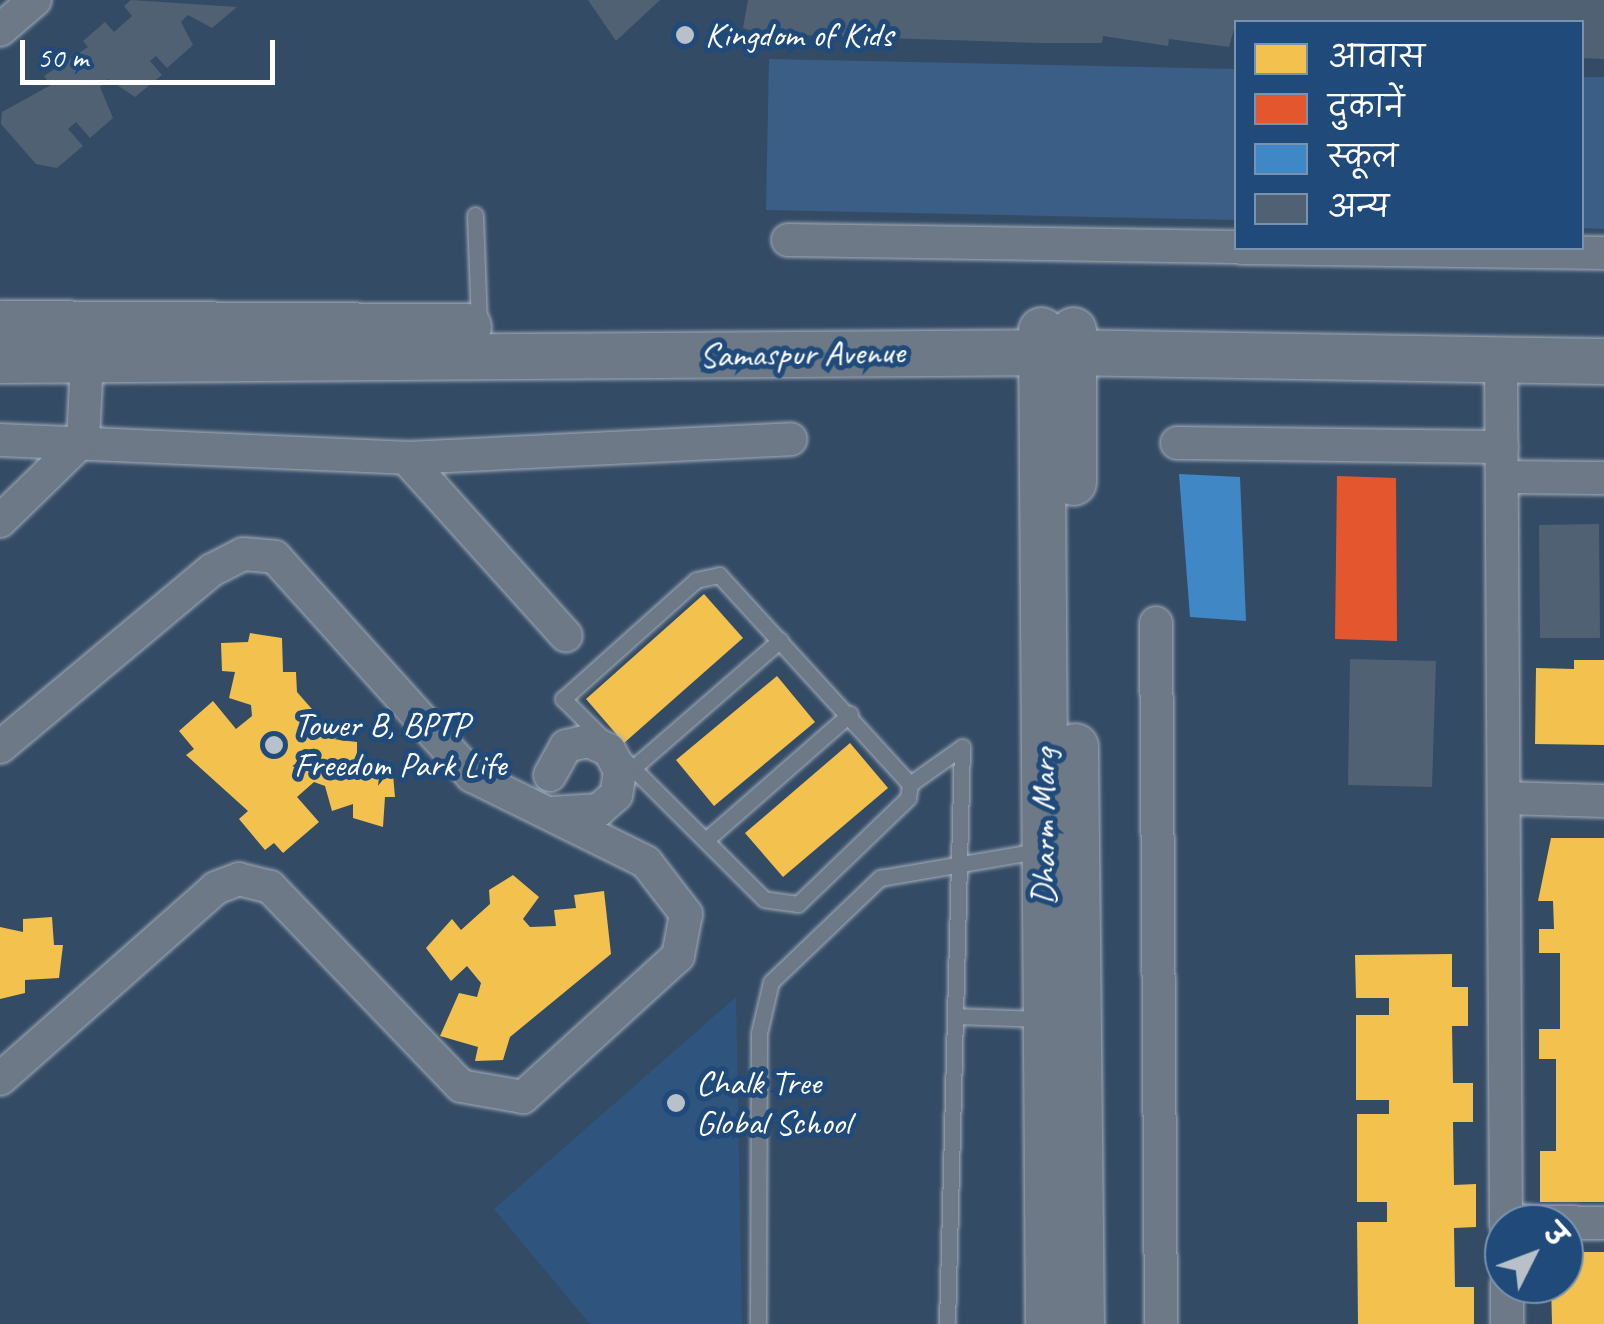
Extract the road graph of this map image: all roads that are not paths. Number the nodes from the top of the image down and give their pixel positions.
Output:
1 (35, 0) edge
2 (0, 30) edge
3 (475, 214) dead end
4 (788, 240) dead end
5 (1234, 248) edge
6 (1385, 250) edge
7 (1604, 253) edge
8 (0, 322) edge
9 (480, 326) junction
10 (1604, 331) edge
11 (1057, 341) junction
12 (1502, 359) junction
13 (0, 360) edge
14 (86, 360) junction
15 (1604, 361) edge
16 (791, 439) dead end
17 (0, 440) edge
18 (83, 440) junction
19 (1177, 443) dead end
20 (406, 458) junction
21 (1502, 462) junction
22 (1604, 478) edge
23 (0, 520) edge
24 (1156, 622) dead end
25 (566, 636) dead end
26 (780, 640) junction
27 (850, 714) junction
28 (0, 747) edge
29 (633, 768) junction
30 (550, 775) dead end
31 (910, 784) junction
32 (1504, 798) junction
33 (1604, 801) edge
34 (545, 814) junction
35 (707, 839) junction
36 (1044, 850) junction
37 (960, 860) junction
38 (955, 1016) junction
39 (1044, 1019) junction
40 (0, 1079) edge
41 (1506, 1204) edge
42 (758, 1324) edge
43 (947, 1324) edge
44 (1048, 1324) edge
45 (1081, 1324) edge
46 (1160, 1324) edge

1 - 2 street
3 - 9 lane
4 - 5 street
6 - 7 street
8 - 9 main road, Samaspur Avenue
9 - 11 main road, Samaspur Avenue
10 - 11 main road, Samaspur Avenue
11 - 12 main road, Samaspur Avenue
11 - 14 main road, Samaspur Avenue
11 - 36 main road, Dharm Marg
11 - 45 main road, Dharm Marg
12 - 15 main road, Samaspur Avenue
12 - 21 street
13 - 14 main road, Samaspur Avenue
14 - 18 street
16 - 20 street
17 - 18 street
18 - 20 street
18 - 23 street
19 - 21 street
20 - 25 street
21 - 22 street
21 - 32 street
24 - 46 street
26 - 27 lane
26 - 29 lane
26 - 29 lane
27 - 31 lane
27 - 35 lane
28 - 34 street
29 - 35 lane
30 - 34 street
31 - 35 lane
31 - 37 lane
32 - 33 street
32 - 41 street
34 - 40 street
36 - 37 lane
36 - 39 main road, Dharm Marg
37 - 38 lane
37 - 42 lane
38 - 39 lane
38 - 43 lane
39 - 44 main road, Dharm Marg

